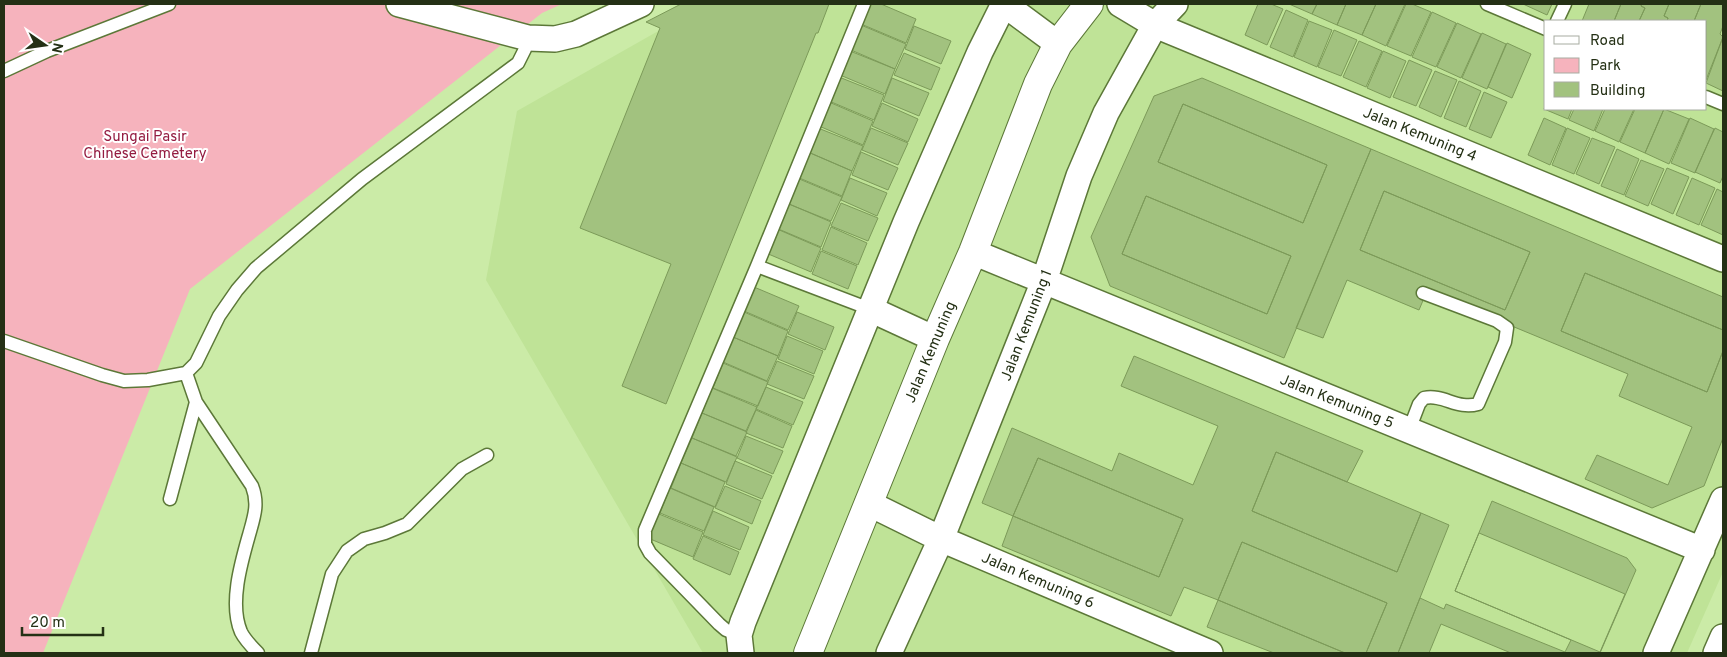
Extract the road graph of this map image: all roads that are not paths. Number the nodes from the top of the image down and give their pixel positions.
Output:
1 (169, 4) edge
2 (399, 4) edge
3 (641, 4) edge
4 (864, 4) edge
5 (1004, 4) edge
6 (1089, 4) edge
7 (1120, 4) edge
8 (1175, 4) edge
9 (1487, 4) edge
10 (1565, 4) edge
11 (1557, 20) edge
12 (1155, 25) junction
13 (1544, 28) edge
14 (528, 38) junction
15 (1058, 44) junction
16 (4, 70) edge
17 (1707, 96) edge
18 (1723, 104) edge
19 (973, 252) junction
20 (1723, 259) edge
21 (757, 266) junction
22 (1044, 281) junction
23 (1423, 292) dead end
24 (870, 309) junction
25 (935, 338) junction
26 (4, 342) edge
27 (186, 373) junction
28 (196, 402) junction
29 (1409, 430) junction
30 (487, 455) dead end
31 (170, 499) dead end
32 (1723, 500) edge
33 (868, 503) junction
34 (941, 539) junction
35 (1702, 550) junction
36 (1723, 637) edge
37 (740, 644) edge
38 (1161, 644) edge
39 (258, 653) edge
40 (311, 653) edge
41 (808, 653) edge
42 (889, 653) edge
43 (1210, 653) edge
44 (1656, 653) edge
45 (1716, 653) edge

1 - 16 lane
2 - 14 street
3 - 14 street
4 - 21 lane
5 - 15 street
5 - 24 street
6 - 15 street, Jalan Kemuning
7 - 12 street, Jalan Kemuning 4
8 - 12 street, Jalan Kemuning 1
9 - 13 lane
10 - 11 lane
12 - 20 street, Jalan Kemuning 4
12 - 22 street, Jalan Kemuning 1
14 - 27 lane
15 - 19 street, Jalan Kemuning
17 - 18 lane
19 - 22 street, Jalan Kemuning 5
19 - 25 street, Jalan Kemuning
21 - 24 lane
21 - 37 lane
22 - 29 street, Jalan Kemuning 5
22 - 34 street, Jalan Kemuning 1
23 - 29 lane
24 - 25 street
24 - 37 street
25 - 33 street, Jalan Kemuning
26 - 27 lane
27 - 28 lane
28 - 31 lane
28 - 39 lane
29 - 35 street, Jalan Kemuning 5
30 - 40 lane
32 - 35 street
33 - 34 street, Jalan Kemuning 6
33 - 41 street, Jalan Kemuning
34 - 38 street, Jalan Kemuning 6
34 - 42 street, Jalan Kemuning 1
35 - 44 street
36 - 45 street
38 - 43 street, Jalan Kemuning 6

